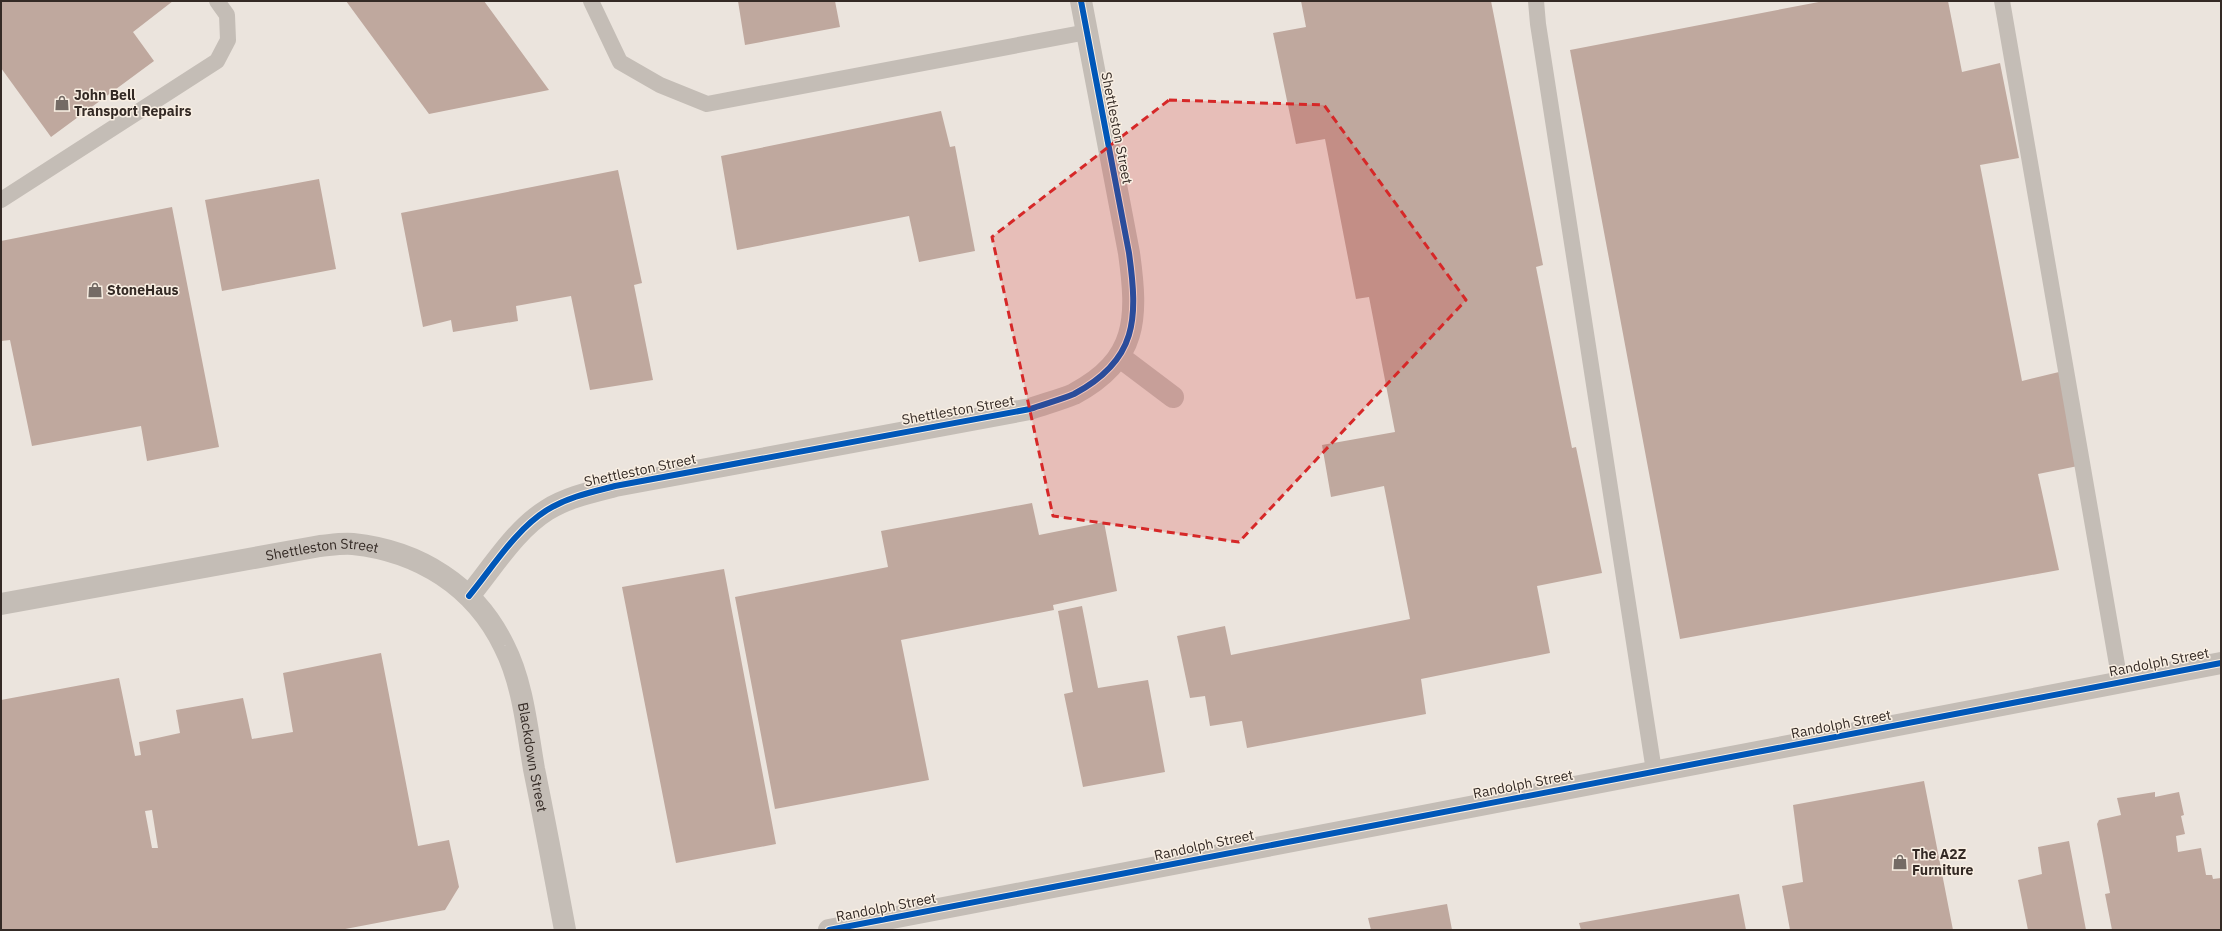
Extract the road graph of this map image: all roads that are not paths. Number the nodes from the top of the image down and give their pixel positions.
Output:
1 (217, 1) edge
2 (591, 1) edge
3 (1081, 1) edge
4 (1536, 1) edge
5 (2002, 1) edge
6 (1087, 32) junction
7 (1, 200) edge
8 (1120, 357) junction
9 (1173, 397) dead end
10 (470, 596) junction
11 (1, 604) edge
12 (2221, 663) edge
13 (2120, 682) junction
14 (1654, 771) junction
15 (565, 930) edge
16 (829, 930) edge

1 - 7 lane
2 - 6 lane
3 - 6 street, Shettleston Street
4 - 14 lane
5 - 13 lane
6 - 8 street, Shettleston Street
8 - 9 street
8 - 10 street, Shettleston Street
10 - 11 street, Shettleston Street
10 - 15 street, Blackdown Street
12 - 13 street, Randolph Street
13 - 14 street, Randolph Street
14 - 16 street, Randolph Street

